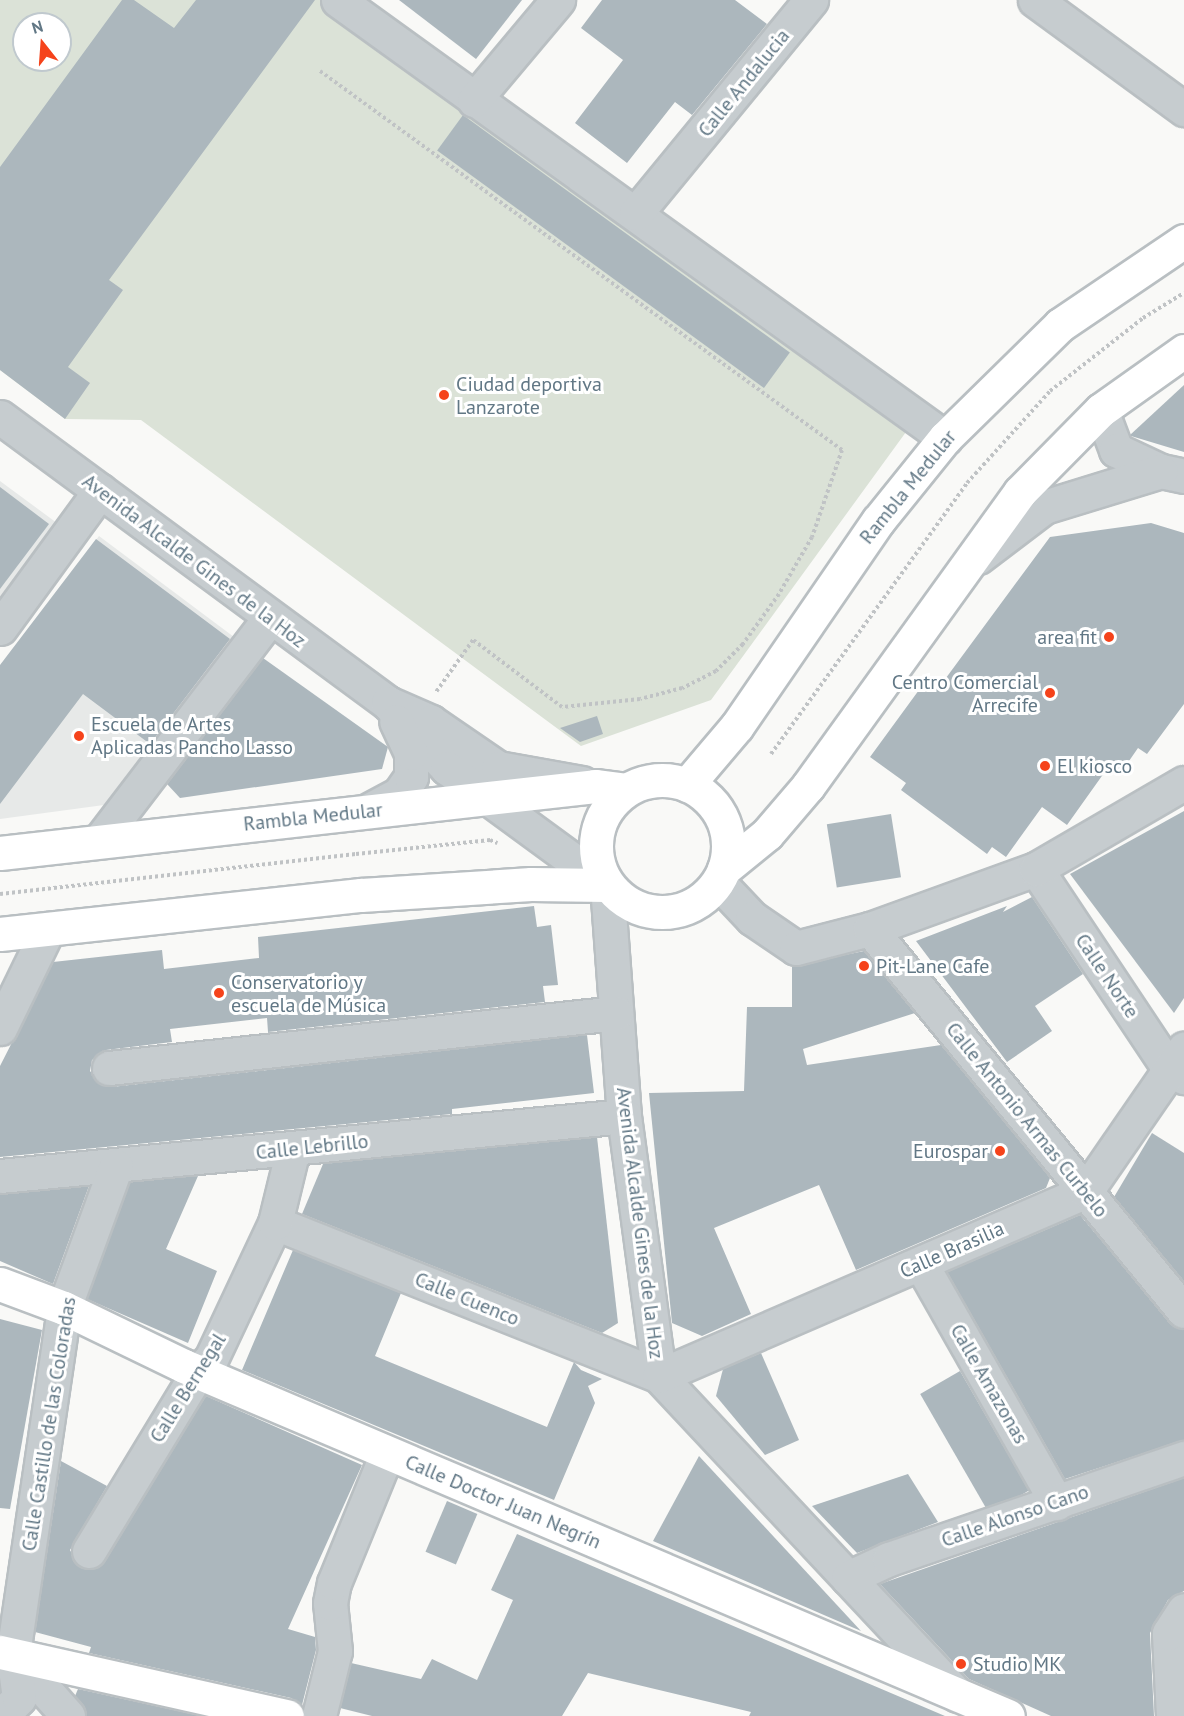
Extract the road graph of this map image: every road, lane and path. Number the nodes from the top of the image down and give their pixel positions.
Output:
1 (338, 0) edge
2 (558, 0) edge
3 (811, 0) edge
4 (1035, 0) edge
5 (320, 71) dead end
6 (474, 100) junction
7 (1184, 109) edge
8 (636, 213) junction
9 (1184, 241) edge
10 (1184, 293) edge
11 (1184, 351) edge
12 (1101, 410) junction
13 (0, 417) edge
14 (945, 438) junction
15 (1172, 474) edge
16 (100, 491) junction
17 (969, 564) junction
18 (270, 618) junction
19 (0, 628) edge
20 (436, 692) dead end
21 (388, 703) junction
22 (771, 754) dead end
23 (1184, 783) edge
24 (687, 785) junction
25 (611, 788) junction
26 (489, 801) junction
27 (367, 812) junction
28 (100, 840) junction
29 (508, 847) dead end
30 (0, 853) edge
31 (1035, 869) junction
32 (721, 875) junction
33 (607, 885) junction
34 (0, 894) edge
35 (48, 929) junction
36 (870, 929) junction
37 (0, 934) edge
38 (616, 1013) junction
39 (0, 1028) edge
40 (1179, 1065) edge
41 (109, 1068) dead end
42 (624, 1116) junction
43 (294, 1149) junction
44 (116, 1166) junction
45 (0, 1176) edge
46 (1086, 1191) junction
47 (275, 1223) junction
48 (921, 1264) junction
49 (0, 1284) edge
50 (64, 1308) junction
51 (1184, 1311) edge
52 (198, 1372) junction
53 (659, 1376) junction
54 (387, 1452) junction
55 (1184, 1458) edge
56 (1057, 1503) junction
57 (89, 1551) dead end
58 (848, 1578) junction
59 (1184, 1610) edge
60 (6, 1653) edge
61 (958, 1695) junction
62 (0, 1716) edge
63 (68, 1716) edge
64 (287, 1716) edge
65 (319, 1716) edge
66 (1008, 1716) edge
67 (1173, 1716) edge

1 - 6 street
2 - 6 street
3 - 8 street, Calle Andalucia
4 - 7 street
5 - 20 path
6 - 8 street
8 - 14 street
9 - 14 main road, Rambla Medular
10 - 22 path
11 - 12 main road
12 - 15 street
12 - 17 main road
13 - 16 street, Avenida Alcalde Gines de la Hoz
14 - 24 main road, Rambla Medular
15 - 17 street
16 - 18 street, Avenida Alcalde Gines de la Hoz
16 - 19 street
17 - 32 main road
18 - 21 street, Avenida Alcalde Gines de la Hoz
18 - 28 street
21 - 25 street, Avenida Alcalde Gines de la Hoz
21 - 26 street, Avenida Alcalde Gines de la Hoz
21 - 27 street, Avenida Alcalde Gines de la Hoz
23 - 31 street
24 - 25 main road
24 - 32 main road
25 - 26 main road, Rambla Medular
25 - 33 main road
26 - 27 main road, Rambla Medular
26 - 33 street, Avenida Alcalde Gines de la Hoz
27 - 28 main road, Rambla Medular
28 - 30 main road, Rambla Medular
29 - 34 path
31 - 36 street
31 - 40 street, Calle Norte
32 - 33 main road
32 - 36 street
33 - 35 main road
33 - 38 street, Avenida Alcalde Gines de la Hoz
35 - 37 main road
35 - 39 street
36 - 46 street, Calle Antonio Armas Curbelo
38 - 41 street
38 - 42 street, Avenida Alcalde Gines de la Hoz
40 - 46 street
42 - 43 street, Calle Lebrillo
42 - 53 street, Avenida Alcalde Gines de la Hoz
43 - 44 street, Calle Lebrillo
43 - 47 street, Calle Bernegal
44 - 45 street, Calle Lebrillo
44 - 50 street, Calle Castillo de las Coloradas
46 - 48 street, Calle Brasilia
46 - 51 street, Calle Antonio Armas Curbelo
47 - 52 street, Calle Bernegal
47 - 53 street, Calle Cuenco
48 - 53 street, Calle Brasilia
48 - 56 street, Calle Amazonas
49 - 50 main road, Calle Doctor Juan Negrín
50 - 52 main road, Calle Doctor Juan Negrín
50 - 60 street, Calle Castillo de las Coloradas
52 - 54 main road, Calle Doctor Juan Negrín
52 - 57 street, Calle Bernegal
53 - 58 street, Avenida Alcalde Gines de la Hoz
54 - 61 main road, Calle Doctor Juan Negrín
54 - 65 street
55 - 56 street, Calle Alonso Cano
56 - 58 street, Calle Alonso Cano
58 - 61 street, Avenida Alcalde Gines de la Hoz
59 - 67 street
60 - 62 street, Calle Castillo de las Coloradas
60 - 63 street
60 - 64 main road
61 - 66 main road, Calle Doctor Juan Negrín

